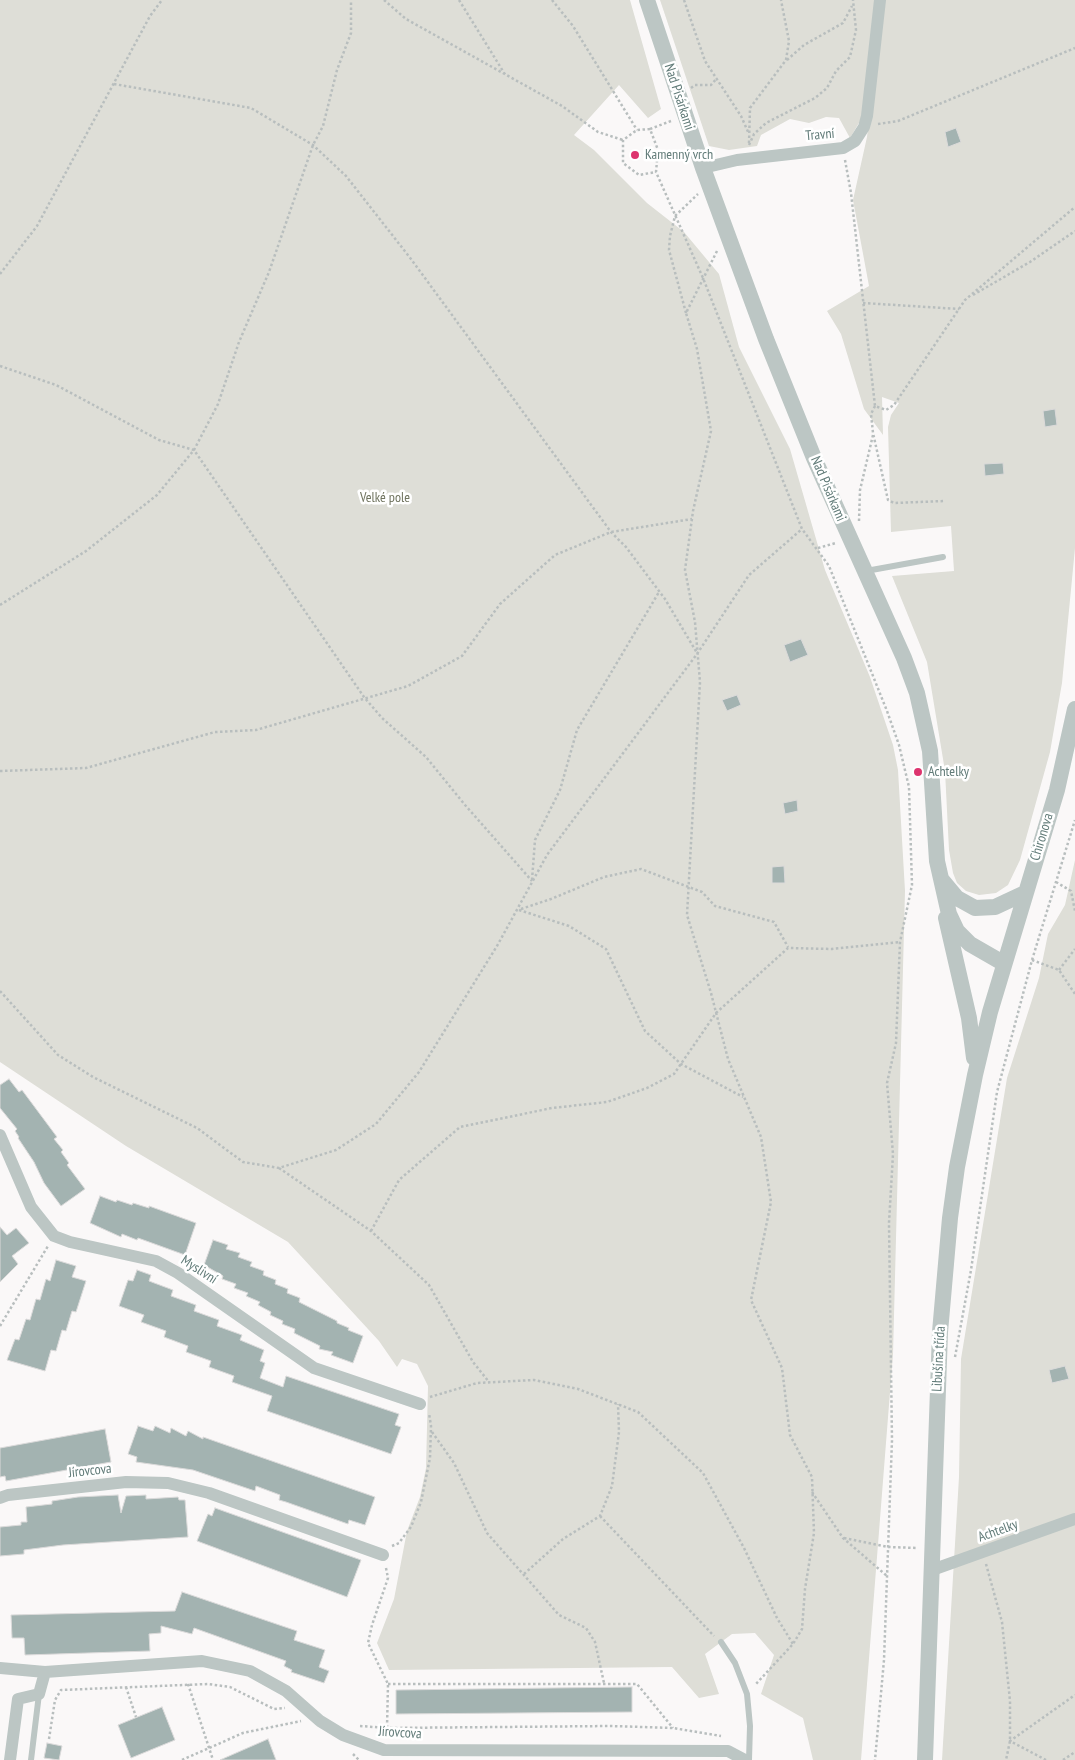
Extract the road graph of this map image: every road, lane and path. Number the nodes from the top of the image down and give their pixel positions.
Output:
1 (162, 0) edge
2 (352, 0) edge
3 (384, 0) edge
4 (459, 0) edge
5 (552, 0) edge
6 (647, 0) edge
7 (684, 0) edge
8 (781, 0) edge
9 (853, 0) edge
10 (880, 0) edge
11 (853, 5) junction
12 (1075, 48) edge
13 (786, 60) junction
14 (507, 77) junction
15 (717, 78) junction
16 (114, 84) junction
17 (690, 92) dead end
18 (685, 115) junction
19 (864, 127) junction
20 (650, 129) junction
21 (637, 130) junction
22 (749, 135) junction
23 (623, 140) junction
24 (313, 145) junction
25 (843, 148) junction
26 (702, 168) junction
27 (656, 172) junction
28 (1075, 207) edge
29 (675, 216) junction
30 (1075, 231) edge
31 (727, 234) junction
32 (0, 274) edge
33 (703, 278) junction
34 (965, 300) junction
35 (863, 303) junction
36 (959, 309) junction
37 (686, 313) junction
38 (0, 366) edge
39 (875, 406) junction
40 (874, 434) junction
41 (194, 450) junction
42 (945, 500) dead end
43 (692, 519) junction
44 (802, 529) junction
45 (611, 532) junction
46 (849, 536) junction
47 (818, 548) junction
48 (943, 557) dead end
49 (864, 571) junction
50 (660, 592) junction
51 (0, 605) edge
52 (697, 654) junction
53 (364, 697) junction
54 (1075, 709) edge
55 (0, 771) edge
56 (1075, 820) edge
57 (939, 875) junction
58 (532, 881) junction
59 (1056, 882) junction
60 (688, 886) junction
61 (1025, 893) junction
62 (519, 910) junction
63 (1075, 911) edge
64 (900, 942) junction
65 (788, 948) junction
66 (1075, 949) edge
67 (1032, 960) junction
68 (1003, 963) junction
69 (1059, 970) junction
70 (0, 991) edge
71 (1075, 994) edge
72 (716, 1013) junction
73 (681, 1064) junction
74 (974, 1075) junction
75 (744, 1097) junction
76 (0, 1135) edge
77 (279, 1168) junction
78 (371, 1231) junction
79 (54, 1236) junction
80 (0, 1326) edge
81 (954, 1363) dead end
82 (488, 1382) junction
83 (618, 1404) junction
84 (424, 1408) junction
85 (431, 1431) junction
86 (811, 1490) junction
87 (0, 1498) edge
88 (600, 1516) junction
89 (1075, 1520) edge
90 (843, 1538) junction
91 (888, 1547) junction
92 (932, 1548) junction
93 (982, 1553) junction
94 (383, 1555) joint
95 (932, 1570) junction
96 (524, 1574) junction
97 (888, 1577) junction
98 (388, 1578) dead end
99 (720, 1642) joint
100 (793, 1644) junction
101 (0, 1668) edge
102 (45, 1672) junction
103 (604, 1683) junction
104 (188, 1684) junction
105 (388, 1684) junction
106 (126, 1687) junction
107 (39, 1694) junction
108 (747, 1694) junction
109 (1075, 1695) edge
110 (290, 1708) dead end
111 (297, 1714) dead end
112 (136, 1717) dead end
113 (353, 1725) dead end
114 (387, 1728) junction
115 (673, 1728) junction
116 (724, 1737) dead end
117 (49, 1740) dead end
118 (1010, 1741) junction
119 (210, 1748) junction
120 (350, 1751) dead end
121 (1075, 1752) edge
122 (10, 1760) edge
123 (31, 1760) edge
124 (182, 1760) edge
125 (214, 1760) edge
126 (359, 1760) edge
127 (745, 1760) edge
128 (749, 1760) edge
129 (875, 1760) edge
130 (925, 1760) edge
131 (1006, 1760) edge
132 (1046, 1760) edge
133 (1063, 1760) edge

1 - 16 path
2 - 24 path
3 - 14 path
4 - 14 path
5 - 21 path
6 - 18 street, Nad Pisárkami
7 - 15 path
8 - 13 path
9 - 11 path
10 - 19 street
11 - 13 path
11 - 22 path
12 - 19 path
13 - 22 path
14 - 23 path
15 - 17 path
15 - 22 path
16 - 24 path
16 - 32 path
18 - 20 path
18 - 26 street, Nad Pisárkami
19 - 25 street, Travní
20 - 21 path
20 - 27 path
21 - 23 path
23 - 27 path
24 - 41 path
24 - 45 path
25 - 26 street, Travní
25 - 35 path
26 - 29 path
26 - 31 street, Nad Pisárkami
27 - 29 path
28 - 34 path
29 - 33 path
29 - 37 path
30 - 34 path
31 - 33 path
31 - 46 street, Nad Pisárkami
33 - 37 path
33 - 44 path
34 - 36 path
35 - 36 path
35 - 39 path
36 - 39 path
37 - 43 path
38 - 41 path
39 - 40 path
40 - 42 path
40 - 46 path
41 - 51 path
41 - 53 path
43 - 45 path
43 - 52 path
44 - 47 path
44 - 52 path
45 - 50 path
45 - 53 path
46 - 47 path
46 - 49 street, Nad Pisárkami
47 - 64 path
48 - 49 lane
49 - 57 street, Nad Pisárkami
50 - 52 path
50 - 58 path
52 - 58 path
52 - 60 path
53 - 55 path
53 - 58 path
54 - 61 street, Chironova
56 - 59 path
57 - 61 street
57 - 68 street, Nad Pisárkami
57 - 74 street
58 - 62 path
59 - 63 path
59 - 67 path
60 - 62 path
60 - 65 path
60 - 72 path
61 - 68 street, Chironova
62 - 73 path
62 - 77 path
64 - 65 path
64 - 91 path
65 - 72 path
66 - 69 path
67 - 69 path
67 - 81 path
68 - 74 street, Libušina třída
69 - 71 path
70 - 77 path
72 - 73 path
72 - 75 path
73 - 75 path
73 - 78 path
74 - 92 street, Libušina třída
75 - 86 path
76 - 79 street
77 - 78 path
78 - 82 path
79 - 80 path
79 - 84 street, Myslivní
82 - 83 path
82 - 84 path
83 - 88 path
83 - 100 path
84 - 85 path
85 - 94 path
85 - 96 path
86 - 90 path
86 - 100 path
87 - 94 street, Jírovcova
88 - 96 path
88 - 99 path
89 - 93 street, Achtelky
90 - 91 path
90 - 97 path
91 - 92 path
91 - 97 path
92 - 95 street, Libušina třída
93 - 95 street, Achtelky
93 - 118 path
95 - 130 street, Libušina třída
96 - 103 path
97 - 129 path
98 - 105 path
99 - 108 lane
100 - 108 path
101 - 102 street, Jírovcova
102 - 107 street
102 - 127 street, Jírovcova
103 - 105 path
103 - 115 path
104 - 106 path
104 - 110 path
104 - 119 path
105 - 114 path
106 - 112 path
106 - 117 path
107 - 122 street
107 - 123 lane
108 - 128 lane
109 - 118 path
111 - 119 path
113 - 114 path
114 - 115 path
115 - 116 path
118 - 131 path
118 - 132 path
119 - 124 path
119 - 125 path
120 - 126 path
121 - 133 path

